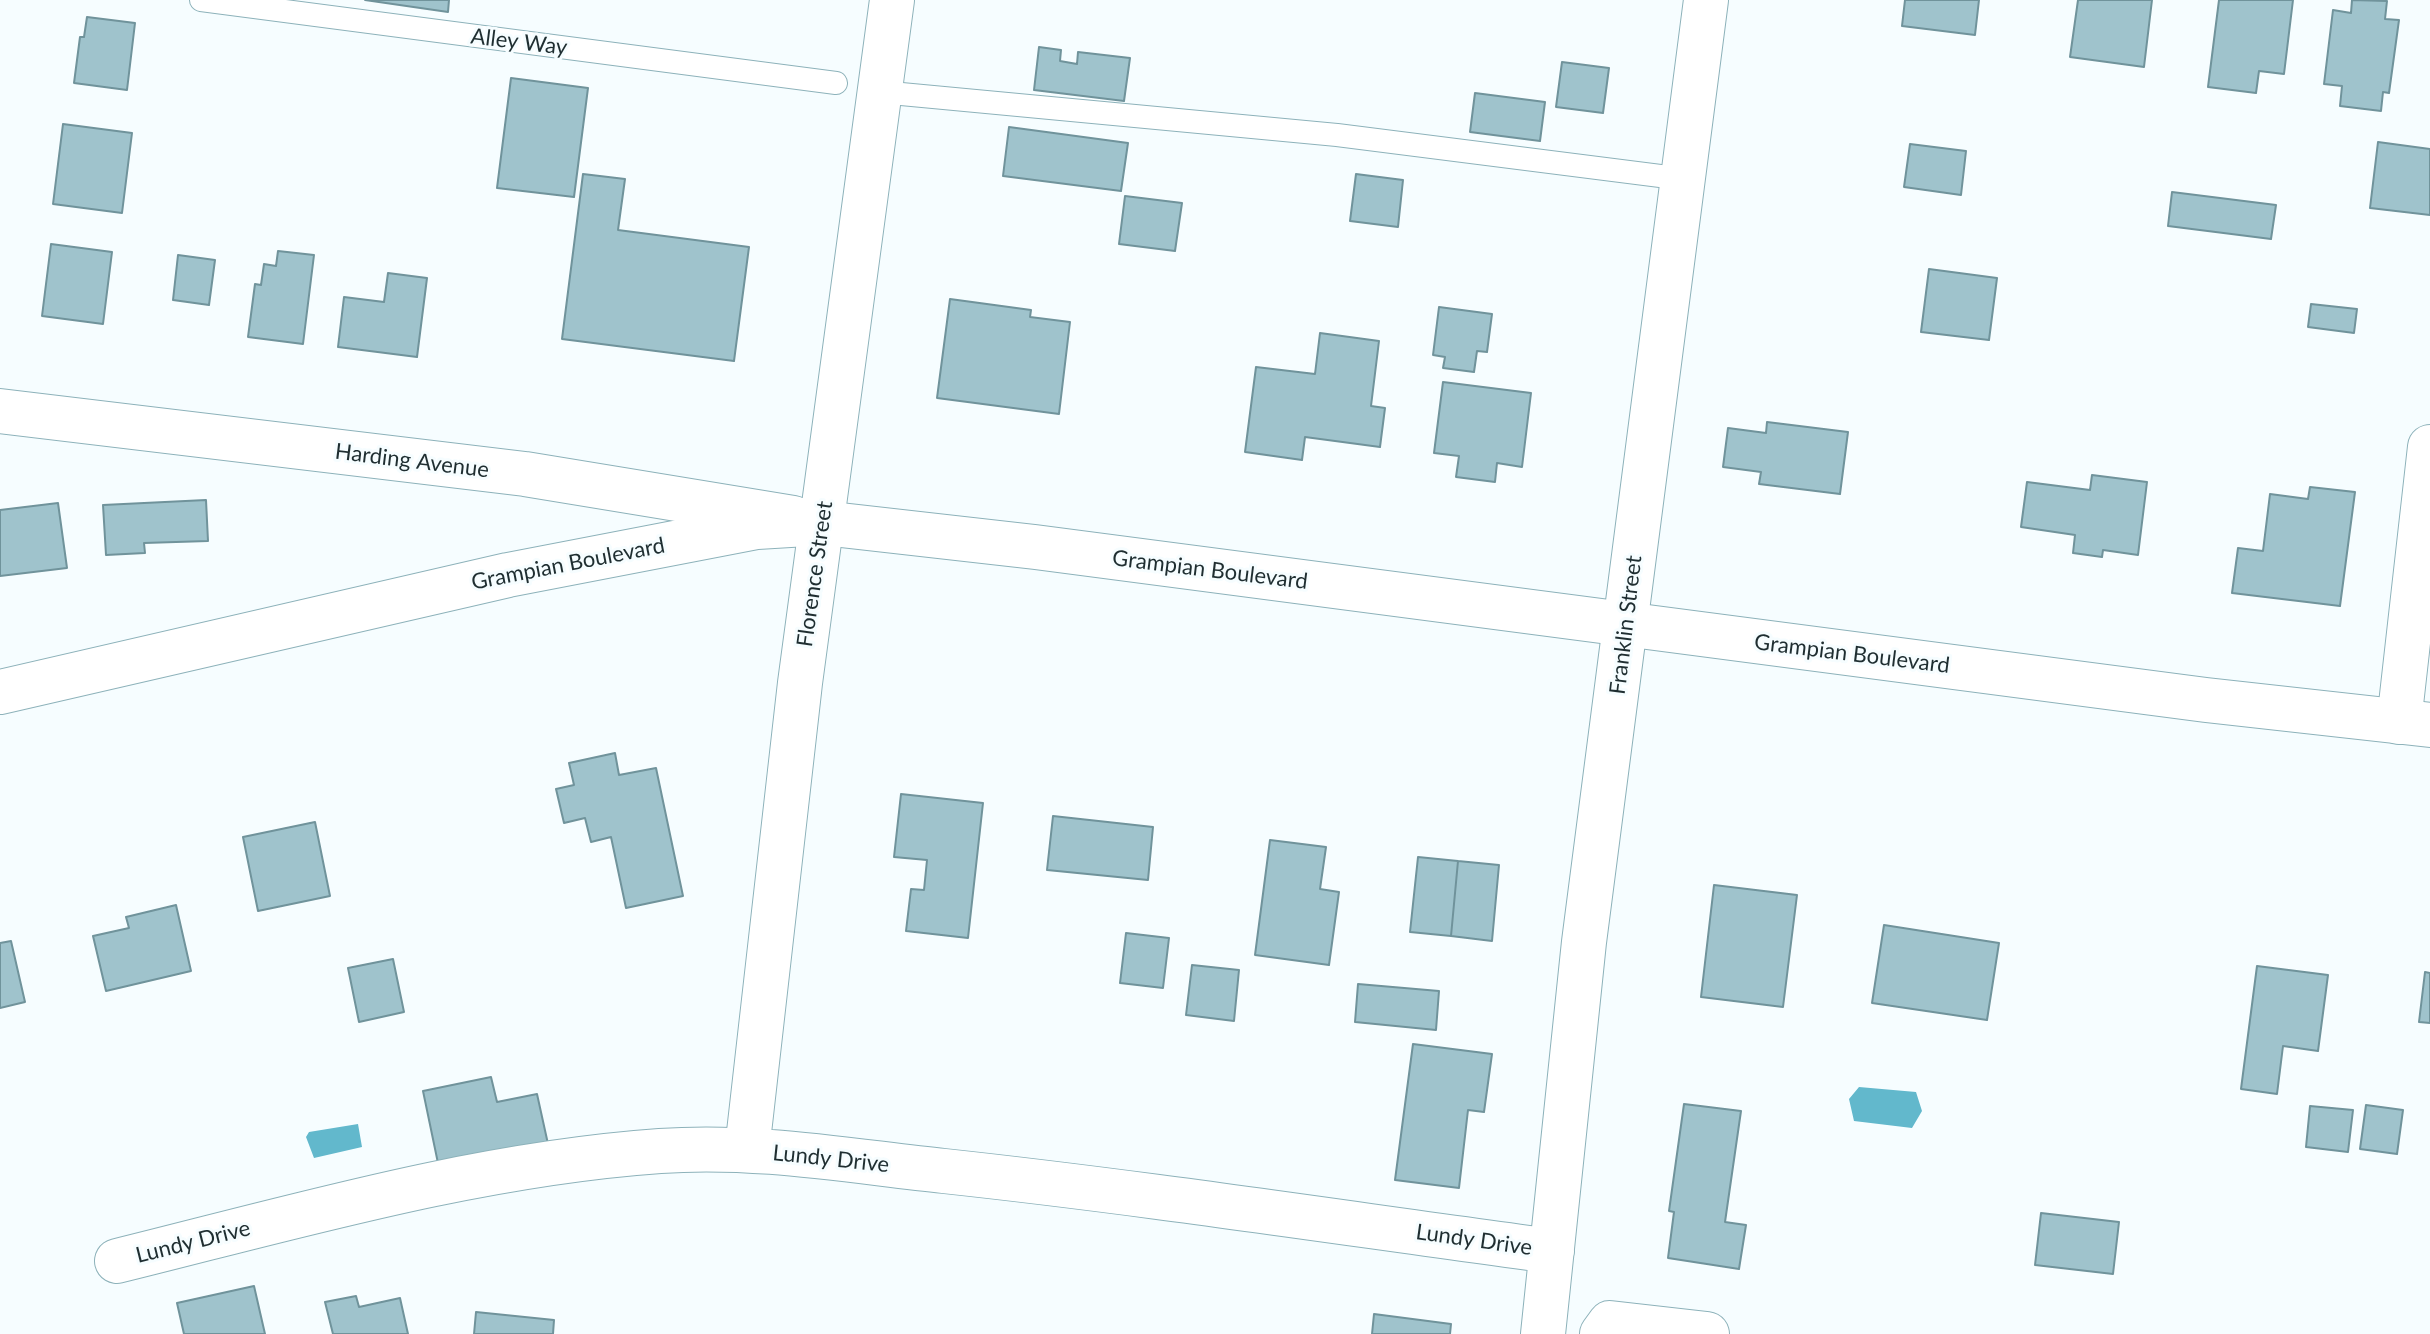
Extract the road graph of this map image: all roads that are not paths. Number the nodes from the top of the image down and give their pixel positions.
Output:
1 (201, 0) edge
2 (892, 0) edge
3 (1706, 0) edge
4 (836, 83) dead end
5 (880, 92) junction
6 (1684, 179) junction
7 (0, 411) edge
8 (2430, 447) edge
9 (823, 523) junction
10 (1626, 625) junction
11 (0, 692) edge
12 (2414, 724) edge
13 (747, 1150) junction
14 (1552, 1251) junction
15 (117, 1261) dead end
16 (1543, 1334) edge
17 (1602, 1334) edge
18 (1707, 1334) edge

1 - 4 lane, Alley Way
2 - 5 street, Florence Street
3 - 6 street, Franklin Street
5 - 6 lane
5 - 9 street, Florence Street
6 - 10 street, Franklin Street
7 - 9 street, Harding Avenue
8 - 12 street
9 - 10 street, Grampian Boulevard
9 - 11 street, Grampian Boulevard
9 - 13 street, Florence Street
10 - 12 street, Grampian Boulevard
10 - 14 street, Franklin Street
13 - 14 street, Lundy Drive
13 - 15 street, Lundy Drive
14 - 16 street, Franklin Street
17 - 18 street

